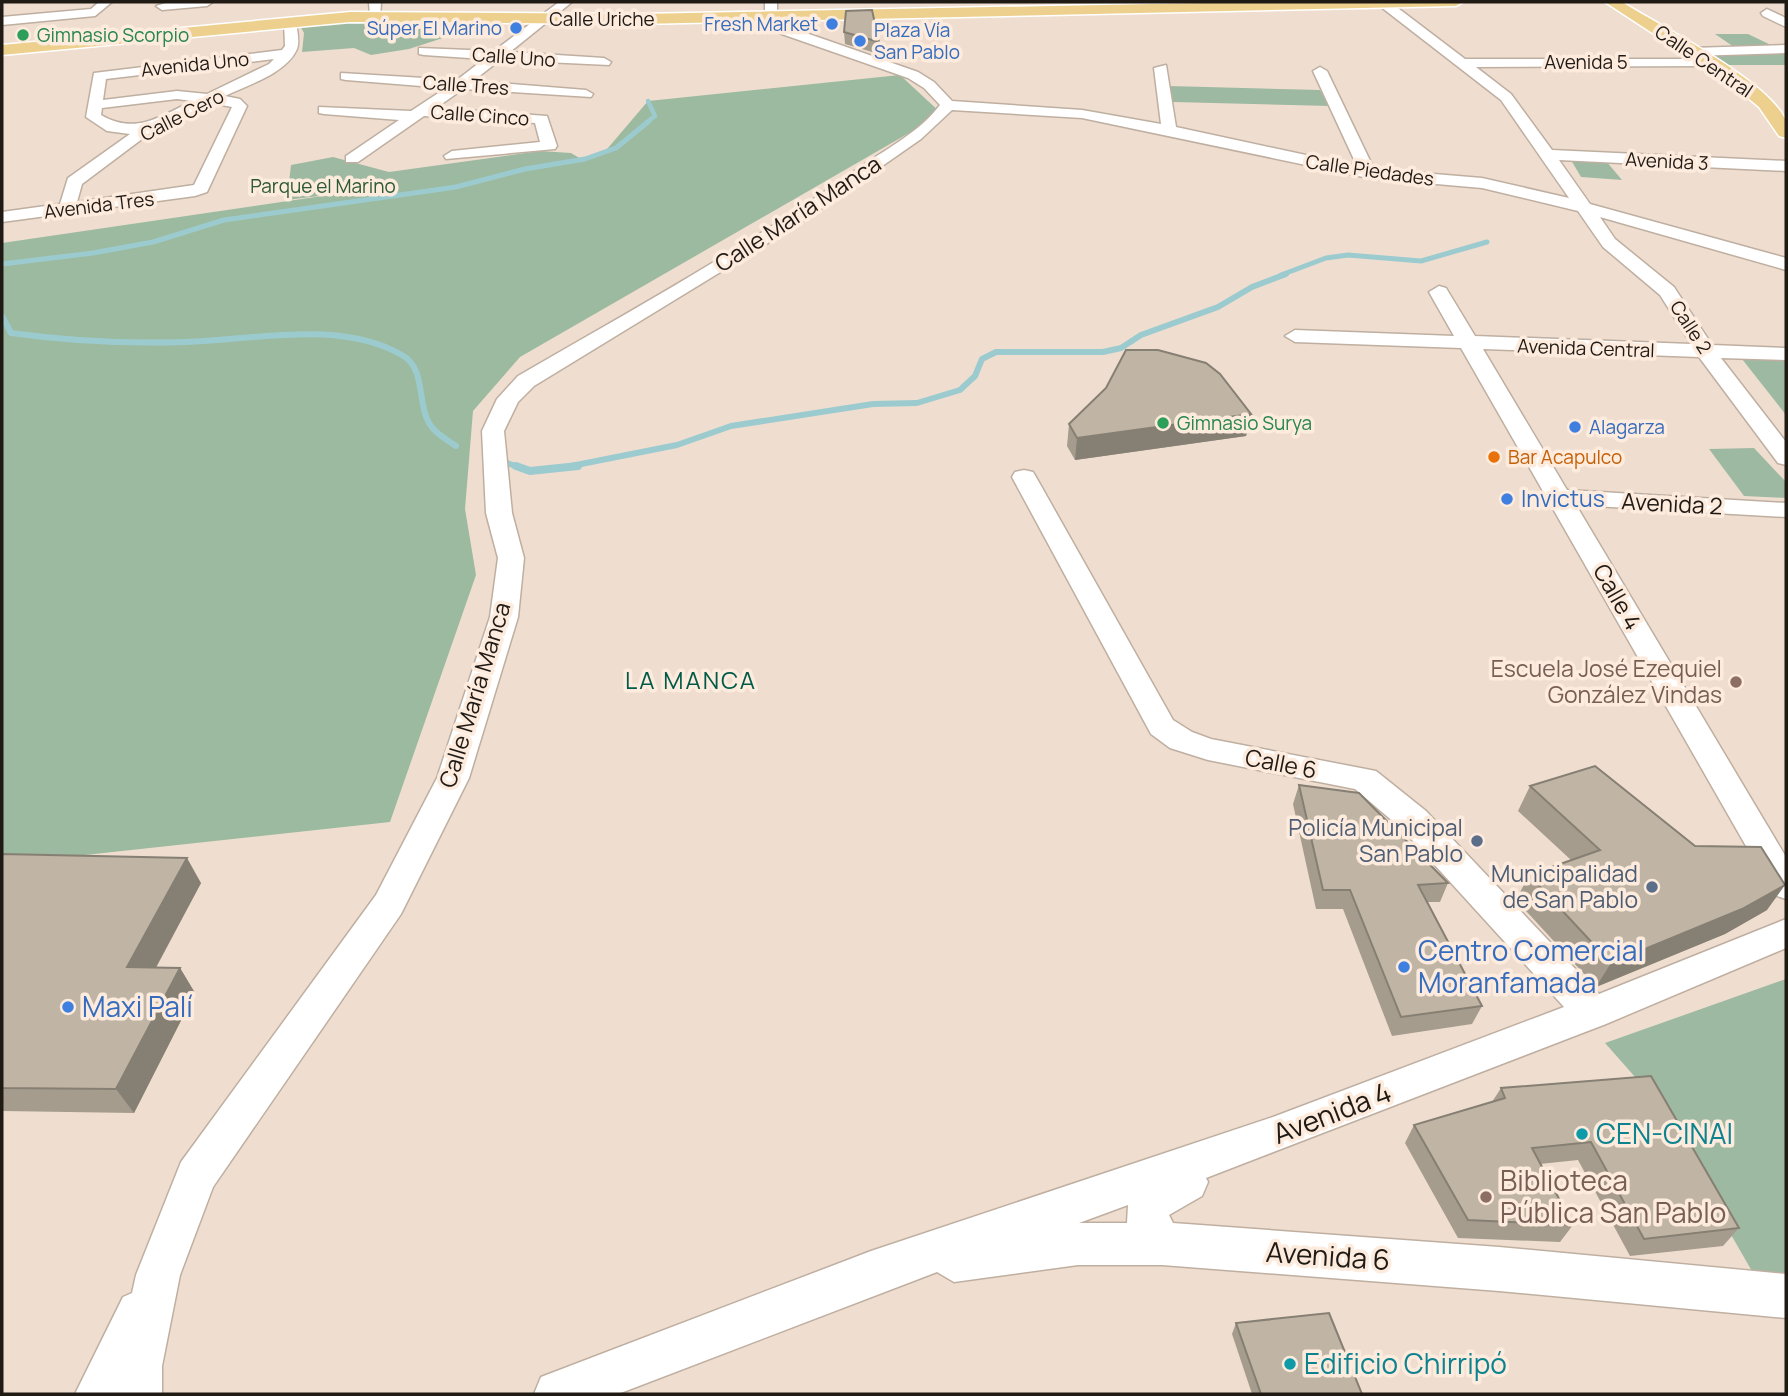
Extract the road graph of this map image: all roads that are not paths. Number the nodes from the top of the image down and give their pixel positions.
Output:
1 (207, 2) edge
2 (566, 2) edge
3 (1384, 2) edge
4 (1456, 2) edge
5 (1601, 2) edge
6 (1404, 3) edge
7 (103, 6) edge
8 (1618, 6) edge
9 (376, 9) edge
10 (770, 10) edge
11 (1767, 13) dead end
12 (159, 17) edge
13 (546, 19) junction
14 (2, 21) edge
15 (290, 22) junction
16 (1786, 23) edge
17 (1786, 49) edge
18 (2, 50) edge
19 (1690, 50) junction
20 (424, 51) dead end
21 (288, 54) junction
22 (498, 56) junction
23 (604, 62) dead end
24 (1708, 62) junction
25 (1464, 63) junction
26 (1161, 68) dead end
27 (1320, 71) dead end
28 (346, 76) dead end
29 (459, 85) junction
30 (586, 94) dead end
31 (210, 99) junction
32 (94, 104) junction
33 (948, 105) junction
34 (324, 110) dead end
35 (416, 114) junction
36 (145, 130) junction
37 (1169, 130) junction
38 (1786, 132) edge
39 (1548, 155) junction
40 (452, 156) dead end
41 (352, 159) dead end
42 (1786, 166) edge
43 (1368, 173) junction
44 (1585, 207) junction
45 (67, 209) junction
46 (2, 217) edge
47 (1786, 264) edge
48 (1439, 292) dead end
49 (1295, 336) dead end
50 (1469, 344) junction
51 (1706, 352) junction
52 (1786, 354) edge
53 (1786, 458) edge
54 (1024, 477) dead end
55 (1558, 497) junction
56 (1786, 510) edge
57 (1786, 886) edge
58 (1786, 933) edge
59 (1593, 1013) junction
60 (1273, 1136) junction
61 (1162, 1244) junction
62 (871, 1273) junction
63 (158, 1275) junction
64 (1786, 1296) edge
65 (99, 1394) edge
66 (138, 1394) edge
67 (558, 1394) edge

1 - 12 street
2 - 13 street
3 - 6 main road, Calle Uriche
3 - 10 main road, Calle Uriche
3 - 25 street, Calle 2
4 - 6 main road, Calle Uriche
5 - 8 main road
7 - 14 street
8 - 19 main road, Calle Central
9 - 13 main road, Calle Uriche
9 - 15 main road, Calle Uriche
10 - 13 main road, Calle Uriche
10 - 33 street
11 - 16 street
12 - 15 main road, Calle Uriche
12 - 18 main road, Calle Uriche
13 - 22 street
15 - 21 street
17 - 19 street
19 - 24 main road, Calle Central
20 - 22 street, Calle Uno
21 - 31 street, Calle Cero
21 - 32 street, Avenida Uno
22 - 23 street, Calle Uno
22 - 29 street
24 - 25 street, Avenida 5
24 - 38 main road, Calle Central
25 - 39 street, Calle 2
26 - 37 street
27 - 43 street
28 - 29 street, Calle Tres
29 - 30 street, Calle Tres
29 - 35 street
31 - 32 street
31 - 36 street, Calle Cero
31 - 45 street, Avenida Tres
32 - 36 street
33 - 37 street, Calle Piedades
33 - 63 street, Calle María Manca
34 - 35 street
35 - 40 street, Calle Cinco
35 - 41 street
36 - 45 street, Calle Cero
37 - 43 street, Calle Piedades
39 - 42 street, Avenida 3
39 - 44 street, Calle 2
43 - 44 street, Calle Piedades
44 - 47 street, Calle Piedades
44 - 51 street, Calle 2
45 - 46 street, Avenida Tres
48 - 50 street, Calle 4
49 - 50 street, Avenida Central
50 - 51 street, Avenida Central
50 - 55 street, Calle 4
51 - 52 street, Avenida Central
51 - 53 street, Calle 2
54 - 59 street, Calle 6
55 - 56 street, Avenida 2
55 - 57 street, Calle 4
58 - 59 street, Avenida 4
59 - 60 street, Avenida 4
60 - 61 street
60 - 62 street, Avenida 4
61 - 62 street, Avenida 6
61 - 64 street, Avenida 6
62 - 67 street
63 - 65 street
63 - 66 street, Calle María Manca

